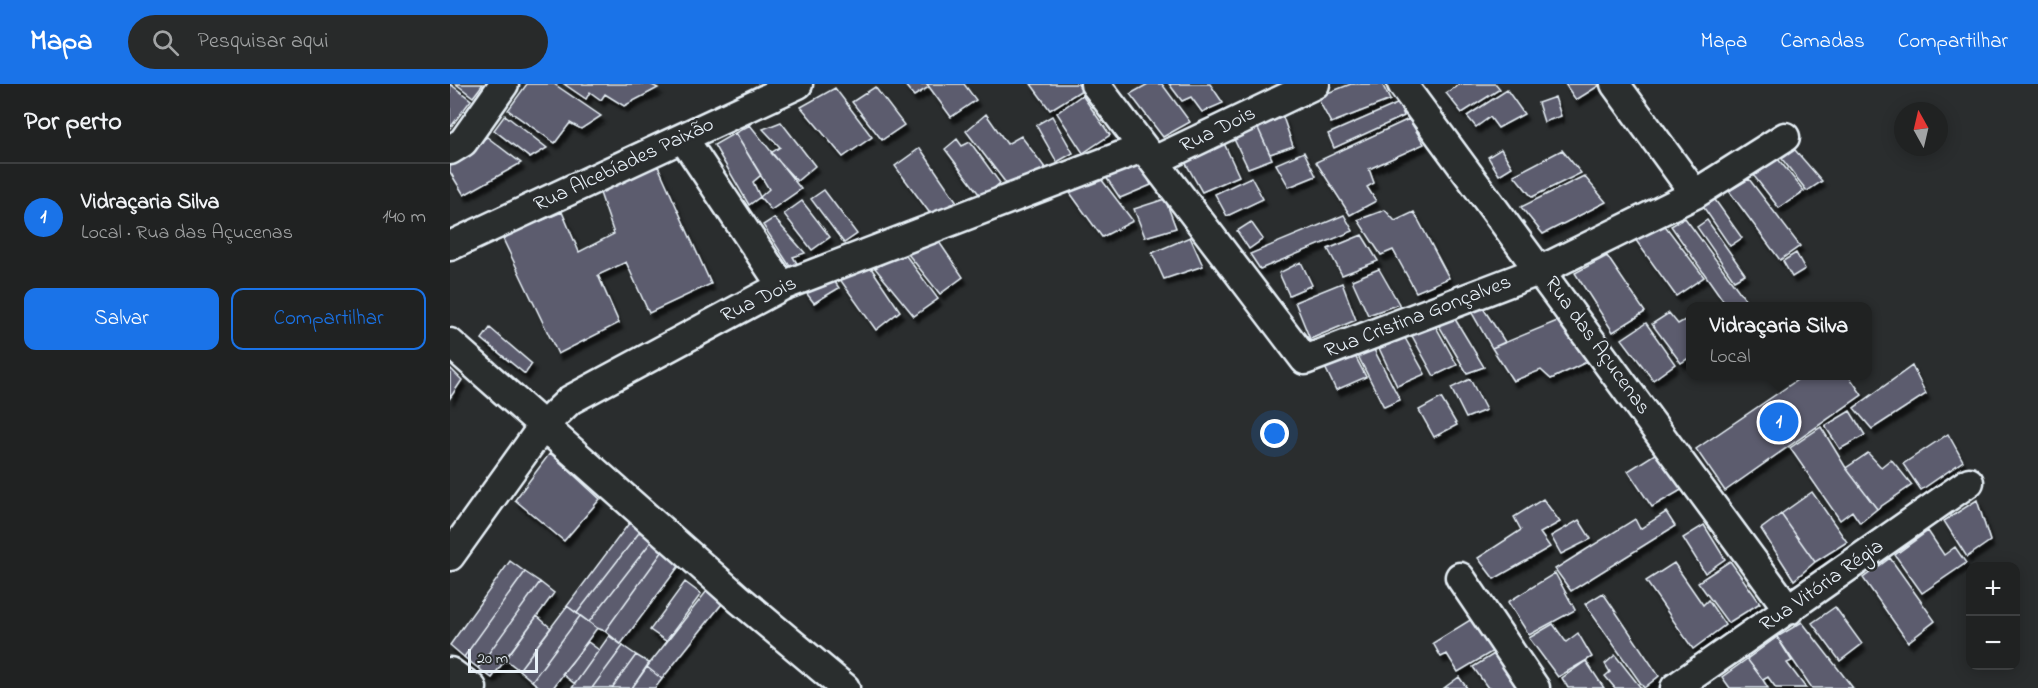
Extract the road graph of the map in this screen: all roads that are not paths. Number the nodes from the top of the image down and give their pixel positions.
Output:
1 (504, 84) edge
2 (798, 84) edge
3 (1095, 84) edge
4 (1315, 84) edge
5 (1402, 84) edge
6 (1615, 84) edge
7 (1785, 137) dead end
8 (683, 138) junction
9 (450, 150) edge
10 (1148, 154) junction
11 (1695, 194) junction
12 (450, 246) edge
13 (1541, 270) junction
14 (782, 286) junction
15 (450, 343) edge
16 (543, 426) junction
17 (1969, 482) dead end
18 (450, 556) edge
19 (1460, 577) dead end
20 (1789, 610) junction
21 (450, 672) edge
22 (472, 688) edge
23 (845, 688) edge
24 (1535, 688) edge
25 (1675, 688) edge

1 - 9 street
2 - 8 street, Rua Alcebíades Paixão
3 - 10 street
4 - 10 street, Rua Dois
5 - 13 street, Rua das Açucenas
6 - 11 street
7 - 11 street, Rua Cristina Gonçalves
8 - 12 street, Rua Alcebíades Paixão
8 - 14 street
10 - 13 street, Rua Cristina Gonçalves
10 - 14 street, Rua Dois
11 - 13 street, Rua Cristina Gonçalves
13 - 20 street, Rua das Açucenas
14 - 16 street, Rua Dois
15 - 16 street
16 - 18 street, Rua Dois
16 - 23 street
17 - 20 street, Rua Vitória Régia
19 - 24 street
20 - 25 street, Rua Vitória Régia
21 - 22 street

